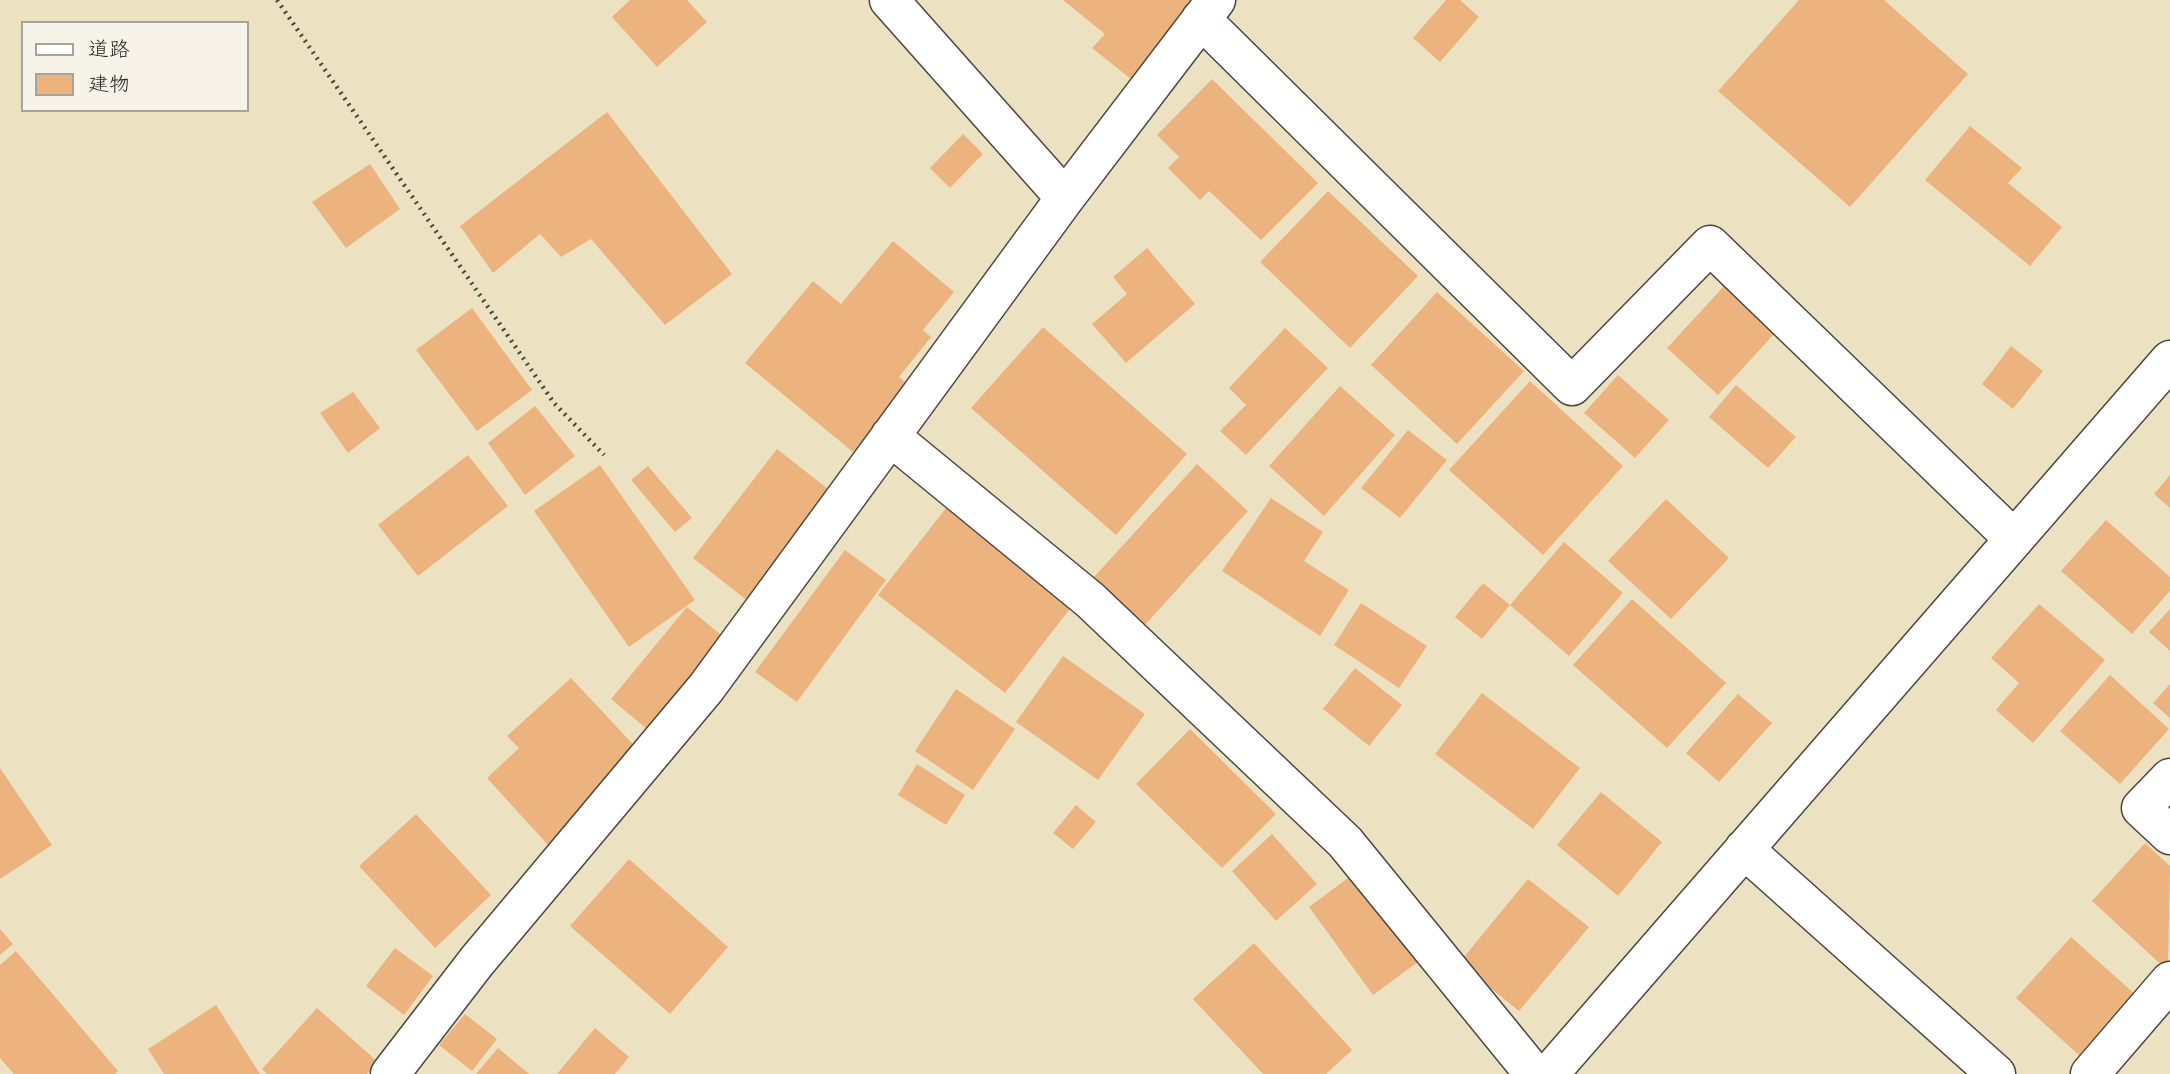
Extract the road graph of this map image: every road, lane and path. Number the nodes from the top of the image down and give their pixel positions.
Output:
1 (277, 0) edge
2 (889, 0) edge
3 (1209, 10) edge
4 (1065, 198) junction
5 (2170, 360) edge
6 (890, 436) junction
7 (604, 455) dead end
8 (2014, 540) junction
9 (2170, 778) edge
10 (2170, 835) edge
11 (1744, 849) junction
12 (2170, 981) edge
13 (390, 1074) edge
14 (1534, 1074) edge
15 (1549, 1074) edge
16 (1996, 1074) edge
17 (2090, 1074) edge

1 - 7 path
2 - 4 street
3 - 4 street
3 - 8 street
4 - 6 street
5 - 8 street
6 - 13 street
6 - 14 street
8 - 11 street
9 - 10 street
11 - 15 street
11 - 16 street
12 - 17 street

